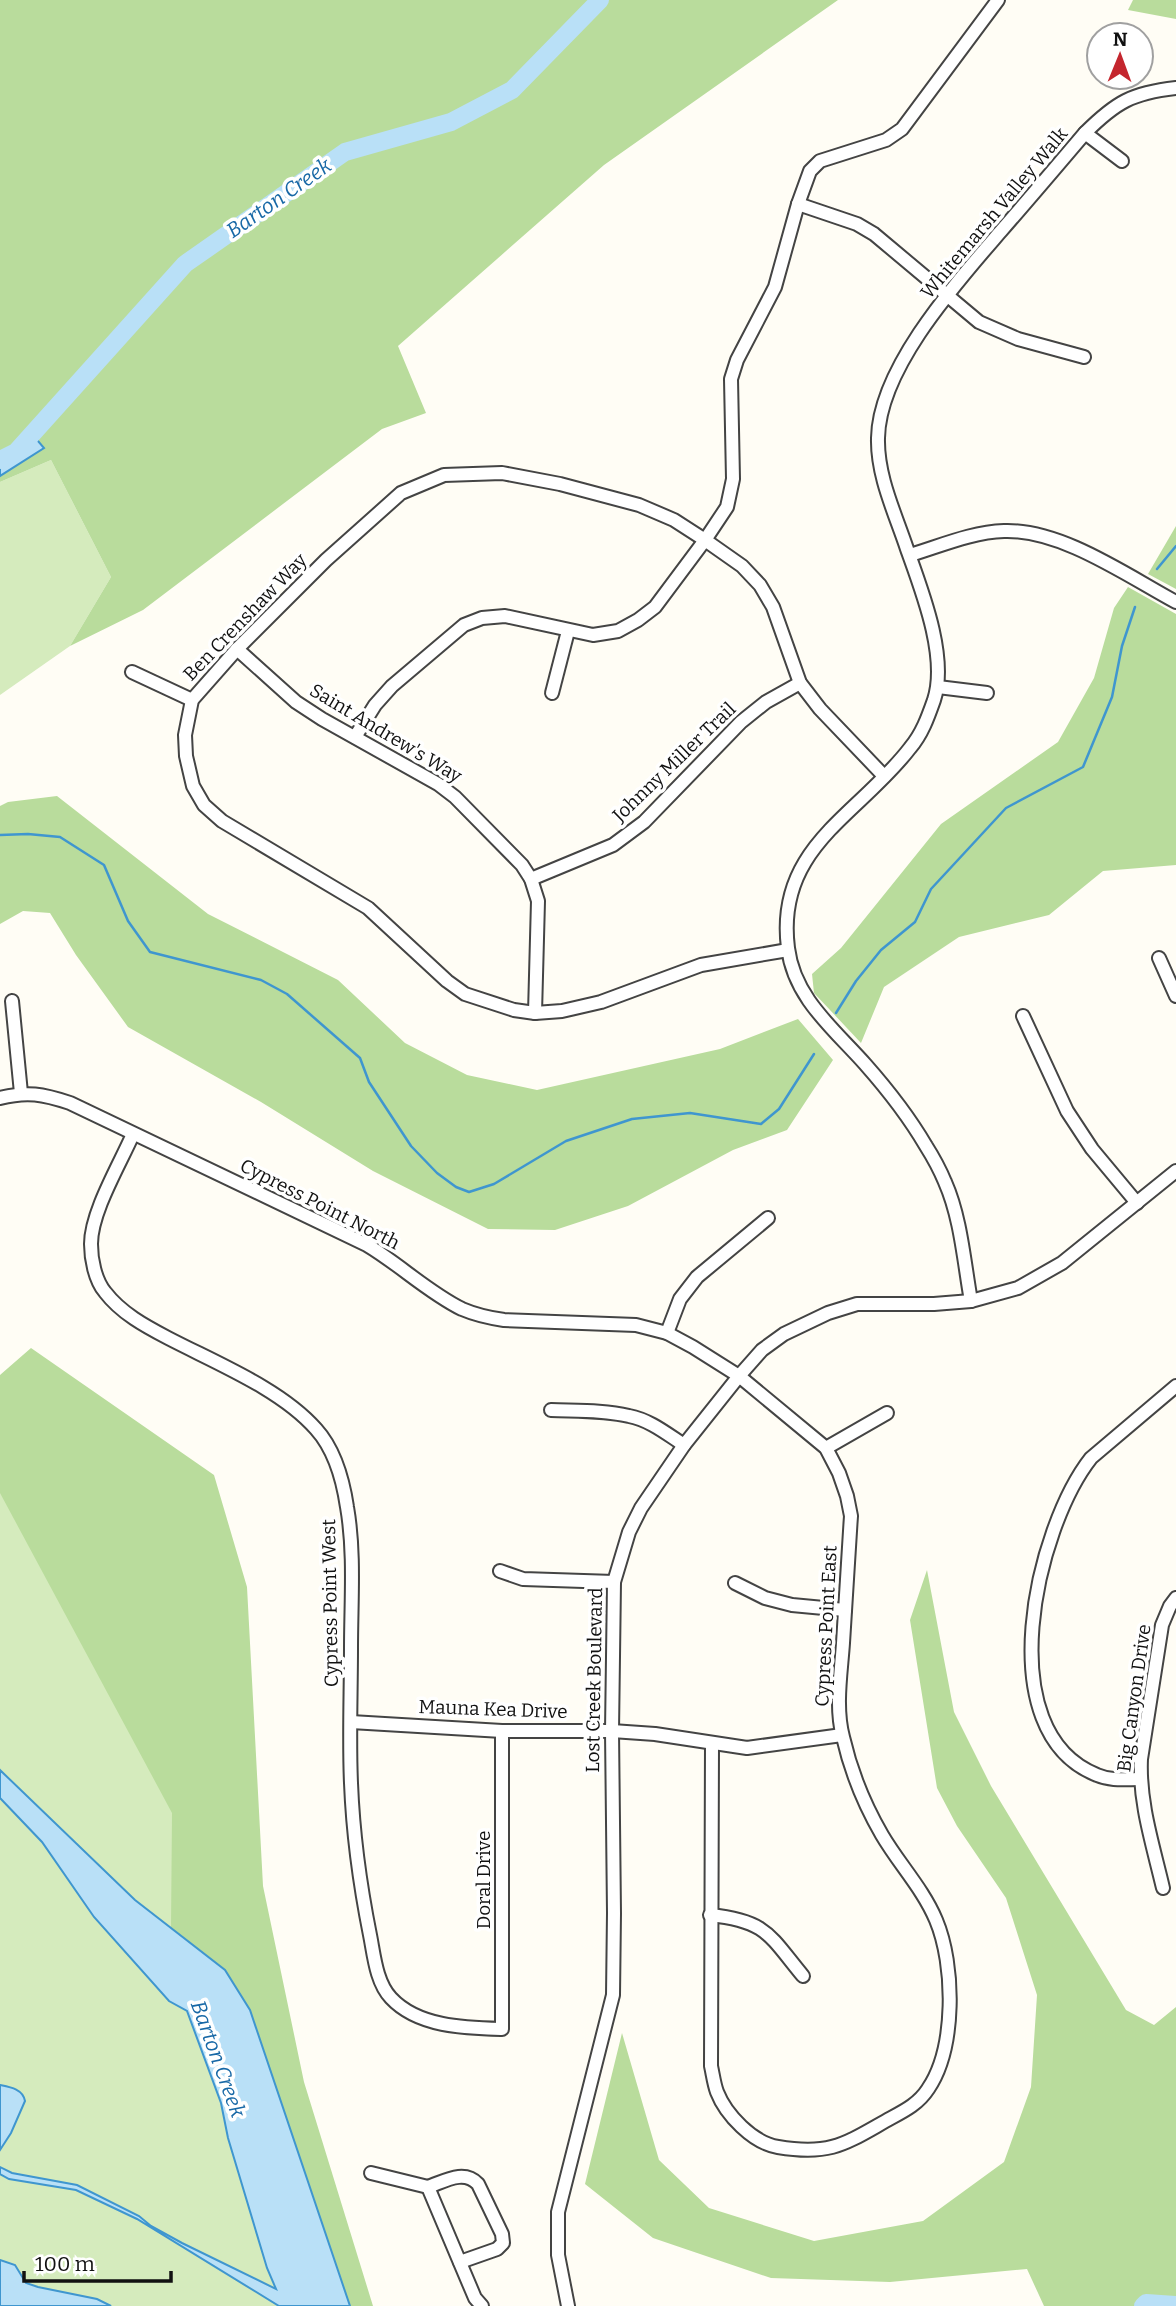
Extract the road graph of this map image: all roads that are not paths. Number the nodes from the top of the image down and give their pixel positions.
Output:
1 (998, 0) edge
2 (1176, 89) edge
3 (1085, 133) junction
4 (1122, 161) dead end
5 (798, 204) junction
6 (947, 295) junction
7 (1084, 357) dead end
8 (705, 540) junction
9 (910, 555) junction
10 (1176, 602) edge
11 (568, 631) junction
12 (237, 649) junction
13 (132, 672) dead end
14 (800, 683) junction
15 (938, 687) junction
16 (552, 693) dead end
17 (987, 693) dead end
18 (192, 700) junction
19 (355, 737) junction
20 (884, 776) junction
21 (531, 879) junction
22 (788, 950) junction
23 (1159, 958) dead end
24 (1176, 996) edge
25 (12, 1001) dead end
26 (535, 1013) junction
27 (1023, 1016) dead end
28 (21, 1093) junction
29 (0, 1098) edge
30 (133, 1134) junction
31 (1176, 1171) edge
32 (1137, 1203) junction
33 (768, 1218) dead end
34 (971, 1301) junction
35 (667, 1334) junction
36 (739, 1376) junction
37 (1176, 1386) edge
38 (551, 1410) dead end
39 (887, 1413) dead end
40 (684, 1445) junction
41 (825, 1448) junction
42 (500, 1571) dead end
43 (614, 1582) junction
44 (734, 1583) dead end
45 (1176, 1598) edge
46 (845, 1610) junction
47 (351, 1722) junction
48 (502, 1731) junction
49 (612, 1731) junction
50 (842, 1735) junction
51 (712, 1744) junction
52 (1140, 1779) junction
53 (1163, 1888) dead end
54 (710, 1915) junction
55 (803, 1976) dead end
56 (502, 2029) joint
57 (371, 2174) dead end
58 (428, 2186) junction
59 (460, 2262) junction
60 (482, 2306) edge
61 (568, 2306) edge

1 - 5 street
2 - 3 street, Whitemarsh Valley Walk
3 - 4 street
3 - 6 street, Whitemarsh Valley Walk
5 - 6 street
5 - 8 street
6 - 7 street
6 - 9 street, Whitemarsh Valley Walk
8 - 11 street
8 - 12 street, Ben Crenshaw Way
8 - 14 street, Ben Crenshaw Way
9 - 10 street
9 - 15 street, Whitemarsh Valley Walk
11 - 16 street
11 - 19 street
12 - 18 street, Ben Crenshaw Way
12 - 19 street, Saint Andrew's Way
13 - 18 street
14 - 20 street, Ben Crenshaw Way
14 - 21 street, Johnny Miller Trail
15 - 17 street
15 - 20 street, Whitemarsh Valley Walk
18 - 26 street, Ben Crenshaw Way
19 - 21 street, Saint Andrew's Way
20 - 22 street, Whitemarsh Valley Walk
21 - 26 street, Saint Andrew's Way
22 - 26 street, Ben Crenshaw Way
22 - 34 street, Whitemarsh Valley Walk
23 - 24 street
25 - 28 street
27 - 32 street
28 - 29 street, Cypress Point North
28 - 30 street, Cypress Point North
30 - 35 street, Cypress Point North
30 - 47 street, Cypress Point West
31 - 32 street, Lost Creek Boulevard
32 - 34 street, Lost Creek Boulevard
33 - 35 street
34 - 36 street, Lost Creek Boulevard
35 - 36 street, Cypress Point North
36 - 40 street, Lost Creek Boulevard
36 - 41 street, Cypress Point East
37 - 52 street
38 - 40 street
39 - 41 street
40 - 43 street, Lost Creek Boulevard
41 - 46 street, Cypress Point East
42 - 43 street
43 - 49 street, Lost Creek Boulevard
44 - 46 street
45 - 52 street, Big Canyon Drive
46 - 50 street, Cypress Point East
47 - 48 street, Mauna Kea Drive
47 - 56 street, Cypress Point West
48 - 49 street, Mauna Kea Drive
48 - 56 street, Doral Drive
49 - 51 street, Mauna Kea Drive
49 - 61 street, Lost Creek Boulevard
50 - 51 street, Mauna Kea Drive
50 - 54 street, Cypress Point East
51 - 54 street, Cypress Point East
52 - 53 street, Big Canyon Drive
54 - 55 street
57 - 58 street
58 - 59 street
58 - 59 street
59 - 60 street

